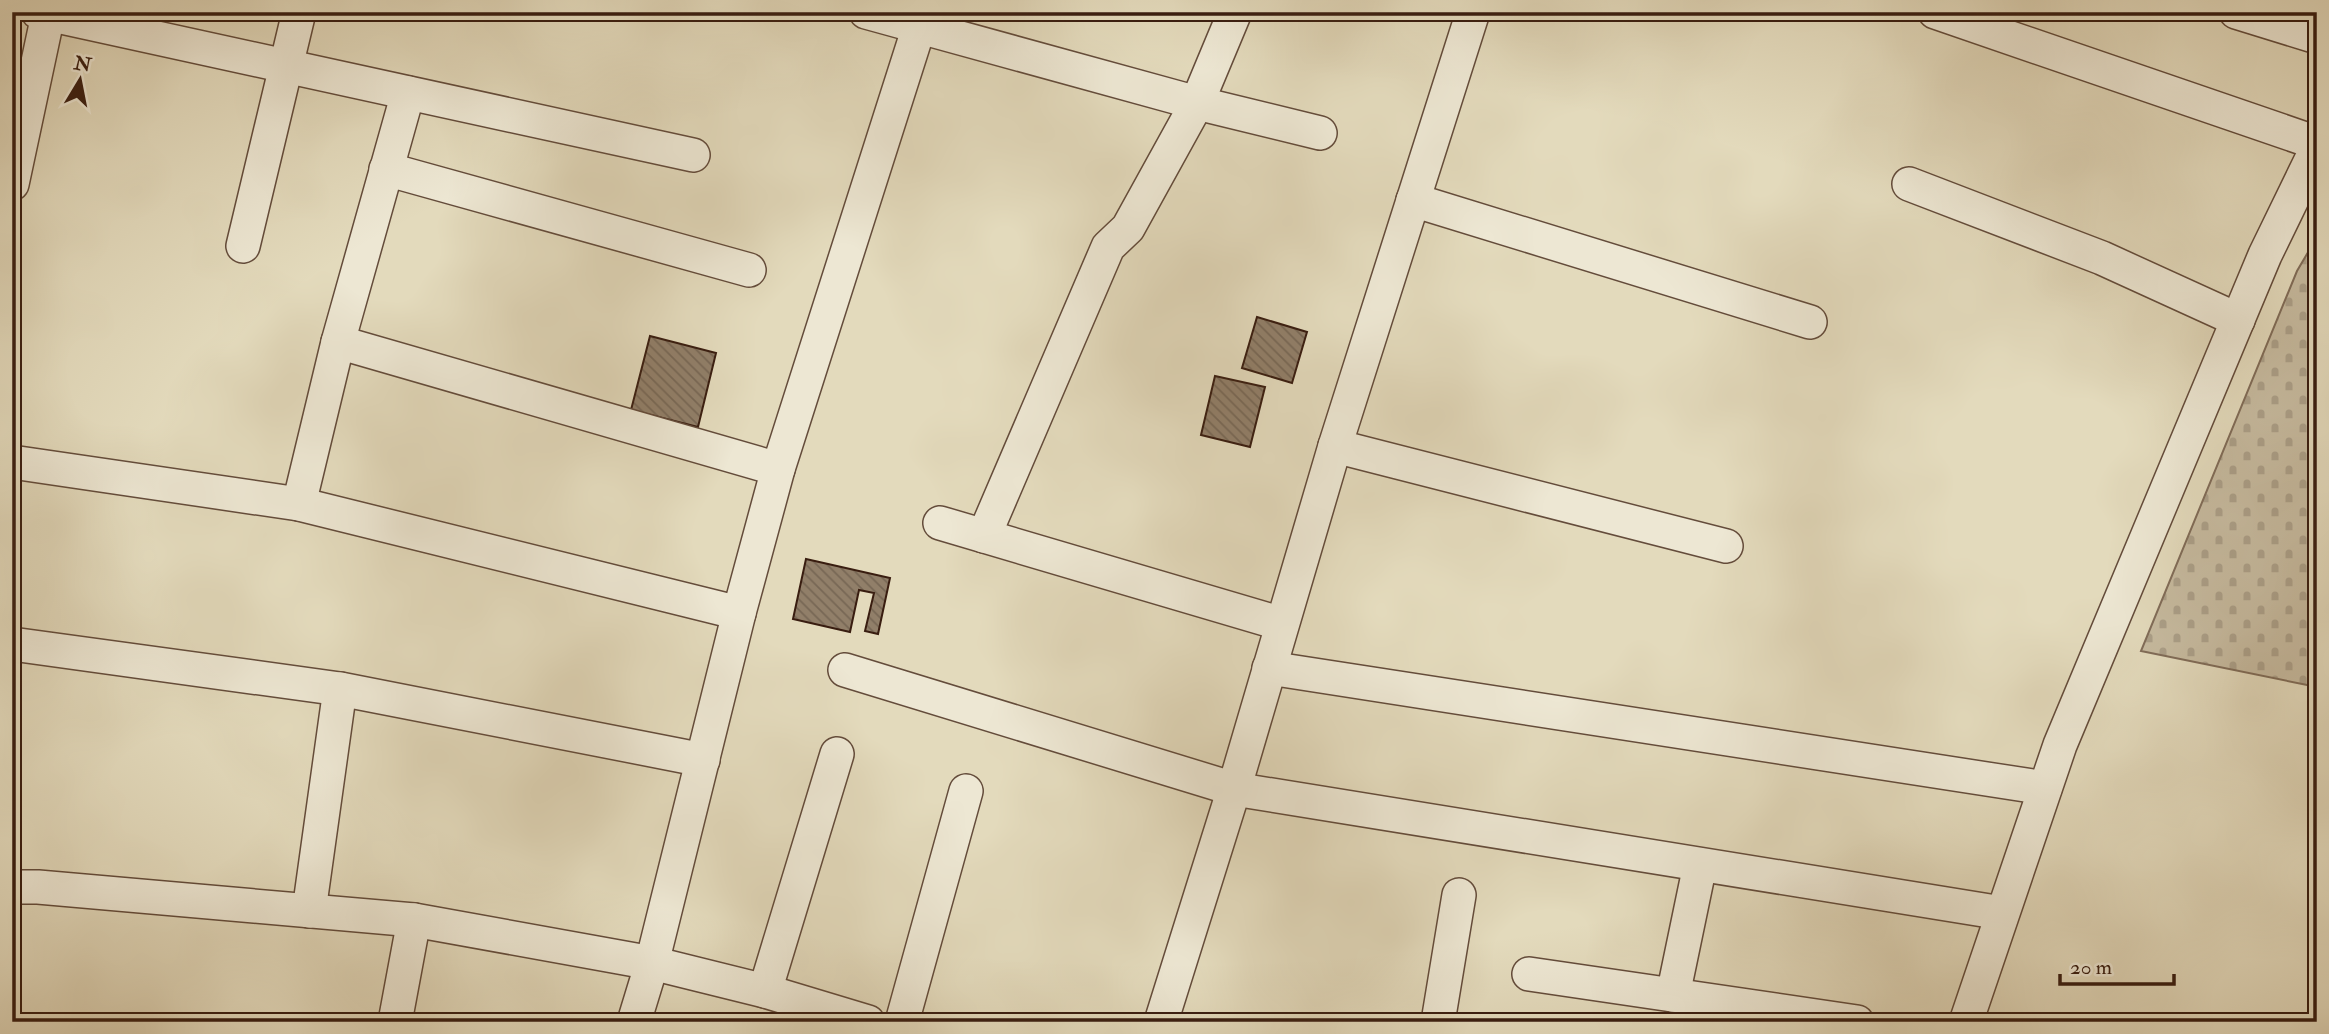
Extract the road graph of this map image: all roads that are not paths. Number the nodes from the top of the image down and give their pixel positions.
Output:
1 (299, 12) edge
2 (866, 12) edge
3 (1235, 12) edge
4 (1473, 12) edge
5 (1935, 12) edge
6 (2236, 12) edge
7 (43, 13) edge
8 (919, 27) junction
9 (2317, 37) edge
10 (285, 67) junction
11 (408, 93) junction
12 (1197, 103) junction
13 (1320, 133) dead end
14 (2317, 146) edge
15 (693, 155) dead end
16 (386, 169) junction
17 (12, 184) edge
18 (1909, 184) dead end
19 (1413, 200) junction
20 (243, 246) dead end
21 (749, 270) dead end
22 (2238, 320) junction
23 (1810, 322) dead end
24 (338, 342) junction
25 (1335, 446) junction
26 (12, 461) edge
27 (778, 469) junction
28 (299, 504) junction
29 (940, 523) dead end
30 (984, 536) junction
31 (1726, 546) dead end
32 (739, 613) junction
33 (1282, 624) junction
34 (12, 644) edge
35 (1269, 668) junction
36 (845, 670) dead end
37 (340, 689) junction
38 (837, 754) dead end
39 (703, 760) junction
40 (2045, 788) junction
41 (1234, 789) junction
42 (966, 791) dead end
43 (1700, 864) junction
44 (12, 887) edge
45 (1459, 895) dead end
46 (309, 911) junction
47 (2002, 913) junction
48 (414, 920) junction
49 (652, 963) junction
50 (1529, 974) dead end
51 (765, 991) junction
52 (1673, 995) junction
53 (799, 1011) edge
54 (395, 1022) edge
55 (634, 1022) edge
56 (868, 1022) edge
57 (902, 1022) edge
58 (1161, 1022) edge
59 (1438, 1022) edge
60 (1857, 1022) edge
61 (1966, 1022) edge

1 - 10 street
2 - 8 street
3 - 12 street
4 - 19 street
5 - 14 street
6 - 9 street
7 - 10 street
7 - 17 street
8 - 12 street
8 - 27 street
10 - 11 street
10 - 20 street
11 - 15 street
11 - 16 street
12 - 13 street
12 - 30 street
14 - 22 street
16 - 21 street
16 - 24 street
18 - 22 street
19 - 23 street
19 - 25 street
22 - 40 street
24 - 27 street
24 - 28 street
25 - 31 street
25 - 33 street
26 - 28 street
27 - 32 street
28 - 32 street
29 - 30 street
30 - 33 street
32 - 39 street
33 - 35 street
34 - 37 street
35 - 40 street
35 - 41 street
36 - 41 street
37 - 39 street
37 - 46 street
38 - 51 street
39 - 49 street
40 - 47 street
41 - 43 street
41 - 58 street
42 - 57 street
43 - 47 street
43 - 52 street
44 - 46 street
45 - 59 street
46 - 48 street
47 - 61 street
48 - 49 street
48 - 54 street
49 - 51 street
49 - 55 street
50 - 52 street
51 - 53 street
52 - 60 street
53 - 56 street

